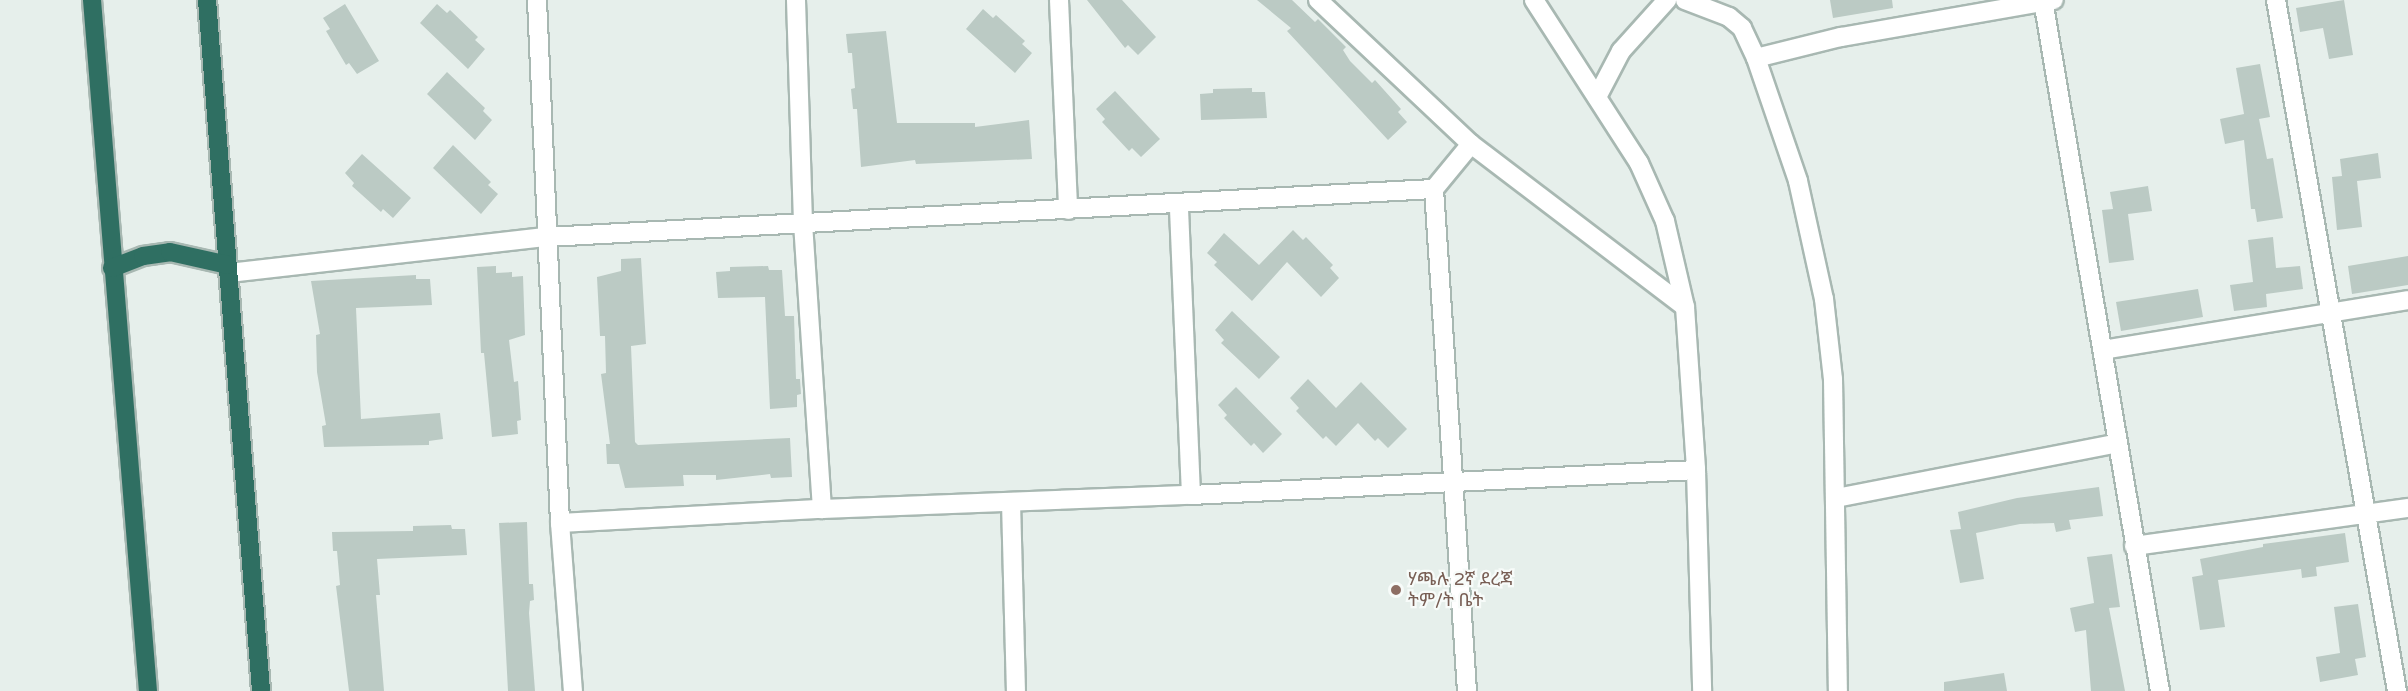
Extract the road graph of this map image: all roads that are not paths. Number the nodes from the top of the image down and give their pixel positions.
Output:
1 (92, 0) edge
2 (207, 0) edge
3 (537, 0) edge
4 (796, 0) edge
5 (1059, 0) edge
6 (1318, 0) edge
7 (1534, 0) edge
8 (1667, 0) edge
9 (1685, 0) edge
10 (2276, 0) edge
11 (2046, 1) edge
12 (1732, 8) edge
13 (1756, 58) junction
14 (1597, 97) junction
15 (1471, 144) junction
16 (1434, 189) junction
17 (1179, 205) junction
18 (1068, 210) junction
19 (803, 223) junction
20 (547, 237) junction
21 (112, 268) junction
22 (229, 269) junction
23 (2408, 300) edge
24 (1685, 306) junction
25 (2331, 313) junction
26 (2103, 350) junction
27 (2118, 443) junction
28 (1696, 470) junction
29 (1453, 482) junction
30 (1191, 495) junction
31 (1836, 498) junction
32 (1011, 502) junction
33 (2408, 508) edge
34 (822, 509) junction
35 (2367, 516) junction
36 (560, 523) junction
37 (2134, 546) junction
38 (148, 691) edge
39 (261, 691) edge
40 (573, 691) edge
41 (1016, 691) edge
42 (1467, 691) edge
43 (1702, 691) edge
44 (1838, 691) edge
45 (2160, 691) edge
46 (2397, 691) edge

1 - 21 highway
2 - 22 highway
3 - 20 street
4 - 19 street
5 - 18 street
6 - 15 street
7 - 14 street
8 - 14 street
9 - 12 street
10 - 25 street
11 - 13 street
11 - 26 street
12 - 13 street
13 - 31 street
14 - 24 street
15 - 16 street
15 - 24 street
16 - 17 street
16 - 29 street
17 - 18 street
17 - 30 street
18 - 19 street
19 - 20 street
19 - 34 street
20 - 22 street
20 - 36 street
21 - 22 highway
21 - 38 highway
22 - 39 highway
23 - 25 street
24 - 28 street
25 - 26 street
25 - 35 street
26 - 27 street
27 - 31 street
27 - 37 street
28 - 29 street
28 - 43 street
29 - 30 street
29 - 42 street
30 - 32 street
31 - 44 street
32 - 34 street
32 - 41 street
33 - 35 street
34 - 36 street
35 - 37 street
35 - 46 street
36 - 40 street
37 - 45 street

